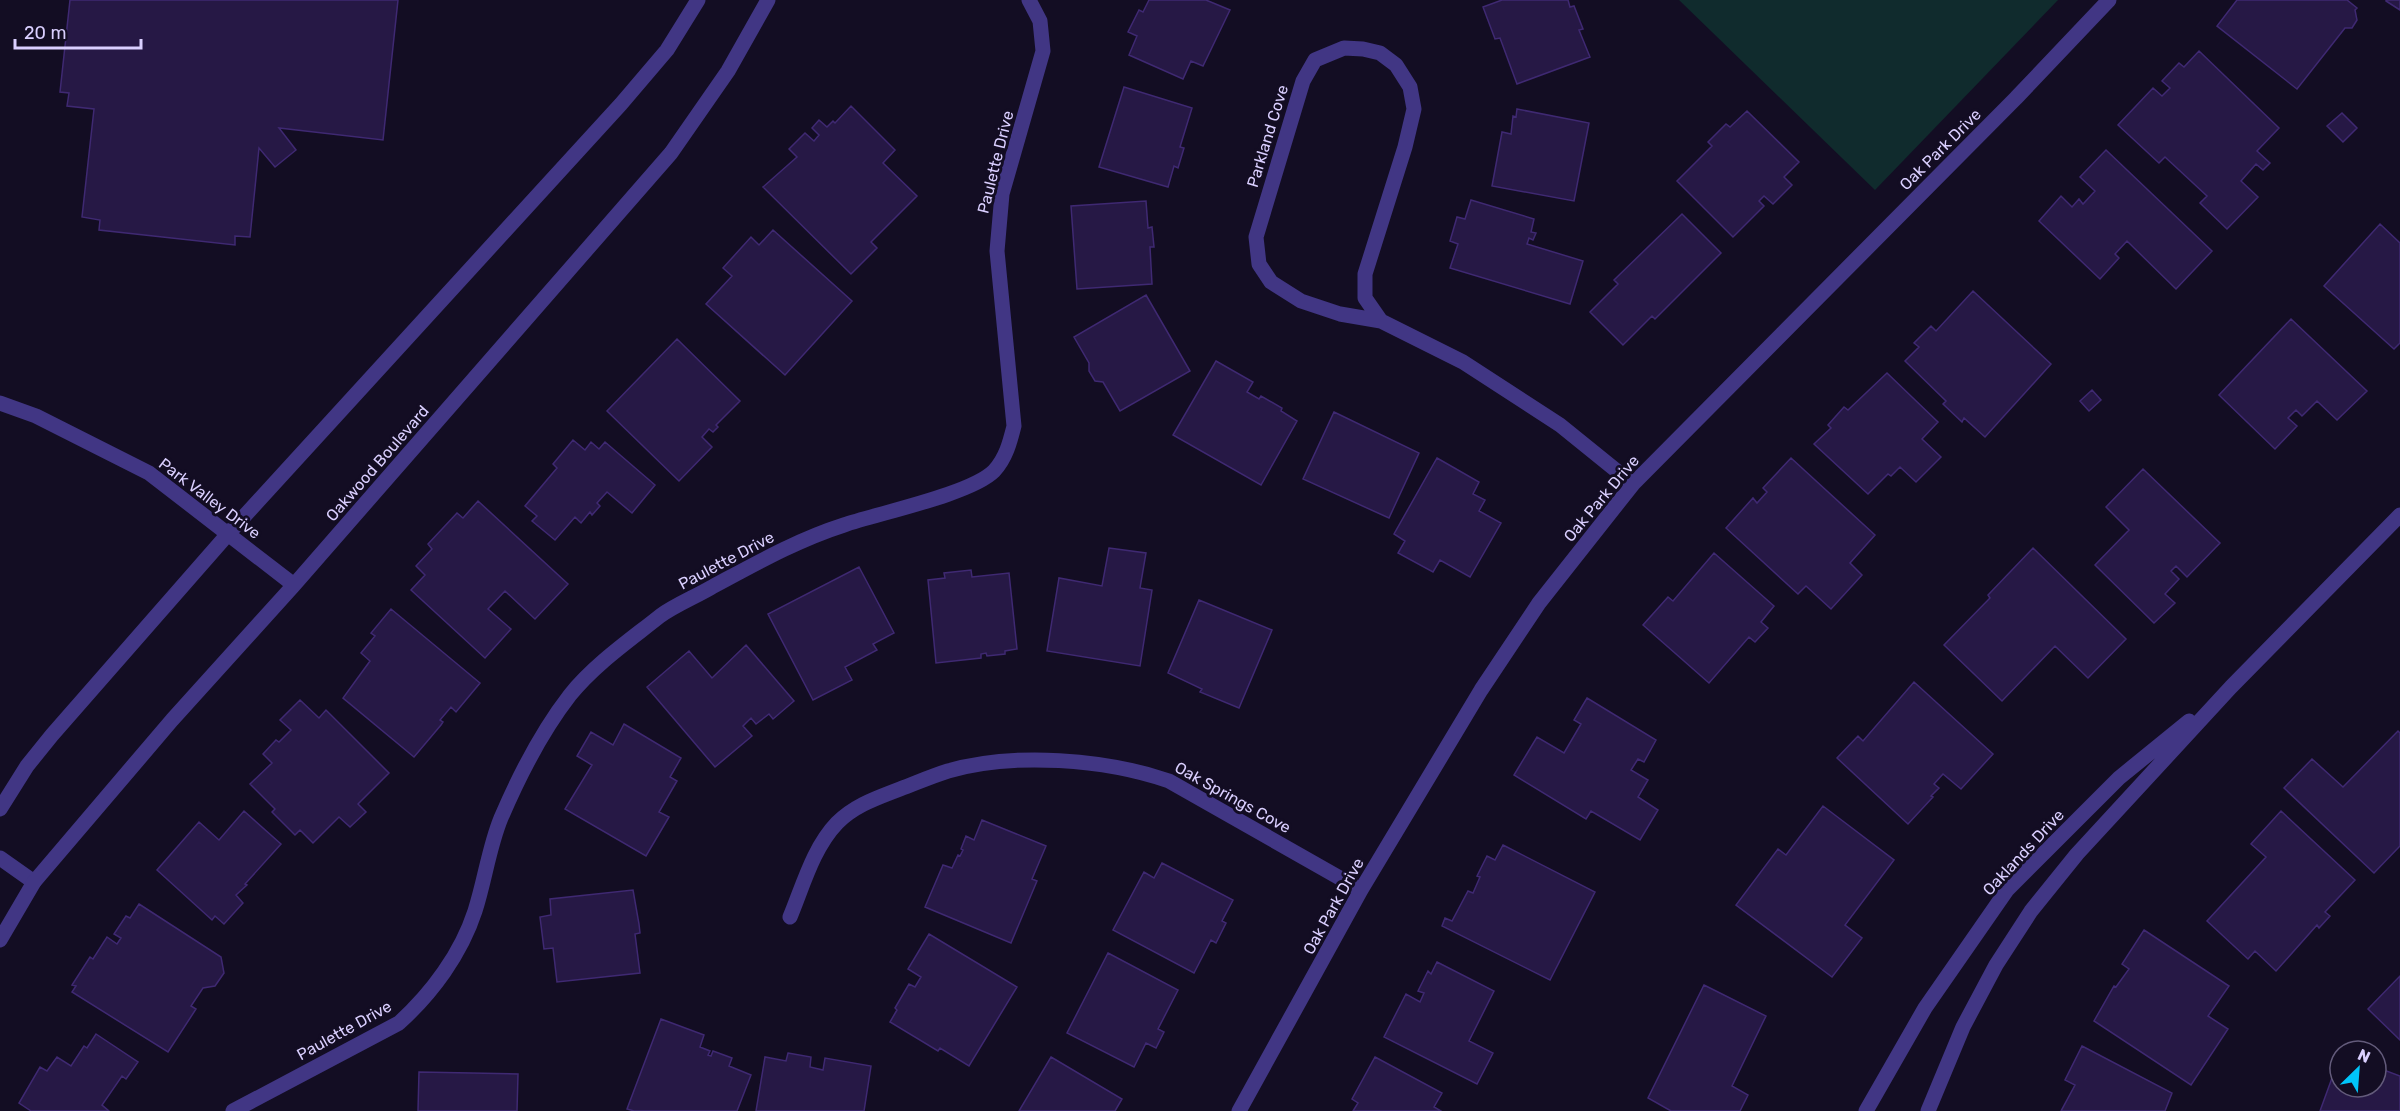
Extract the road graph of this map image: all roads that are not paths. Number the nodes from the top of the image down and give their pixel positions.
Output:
1 (698, 0) edge
2 (768, 0) edge
3 (1029, 0) edge
4 (2109, 0) edge
5 (1380, 321) junction
6 (0, 403) edge
7 (1633, 484) junction
8 (2400, 515) edge
9 (228, 534) junction
10 (294, 585) junction
11 (2231, 687) junction
12 (0, 809) edge
13 (0, 858) edge
14 (34, 882) junction
15 (1361, 890) junction
16 (790, 917) dead end
17 (0, 940) edge
18 (232, 1111) edge
19 (1239, 1111) edge
20 (1866, 1111) edge
21 (1928, 1111) edge

1 - 9 street
2 - 10 street, Oakwood Boulevard
3 - 18 street, Paulette Drive
4 - 7 street, Oak Park Drive
5 - 5 street, Parkland Cove
5 - 7 street, Parkland Cove
6 - 9 street, Park Valley Drive
7 - 15 street, Oak Park Drive
8 - 11 street, Oaklands Drive
9 - 10 street, Park Valley Drive
9 - 12 street
10 - 14 street, Oakwood Boulevard
11 - 20 street, Oaklands Drive
11 - 21 street, Oaklands Drive
13 - 14 street
14 - 17 street, Oakwood Boulevard
15 - 16 street, Oak Springs Cove
15 - 19 street, Oak Park Drive

